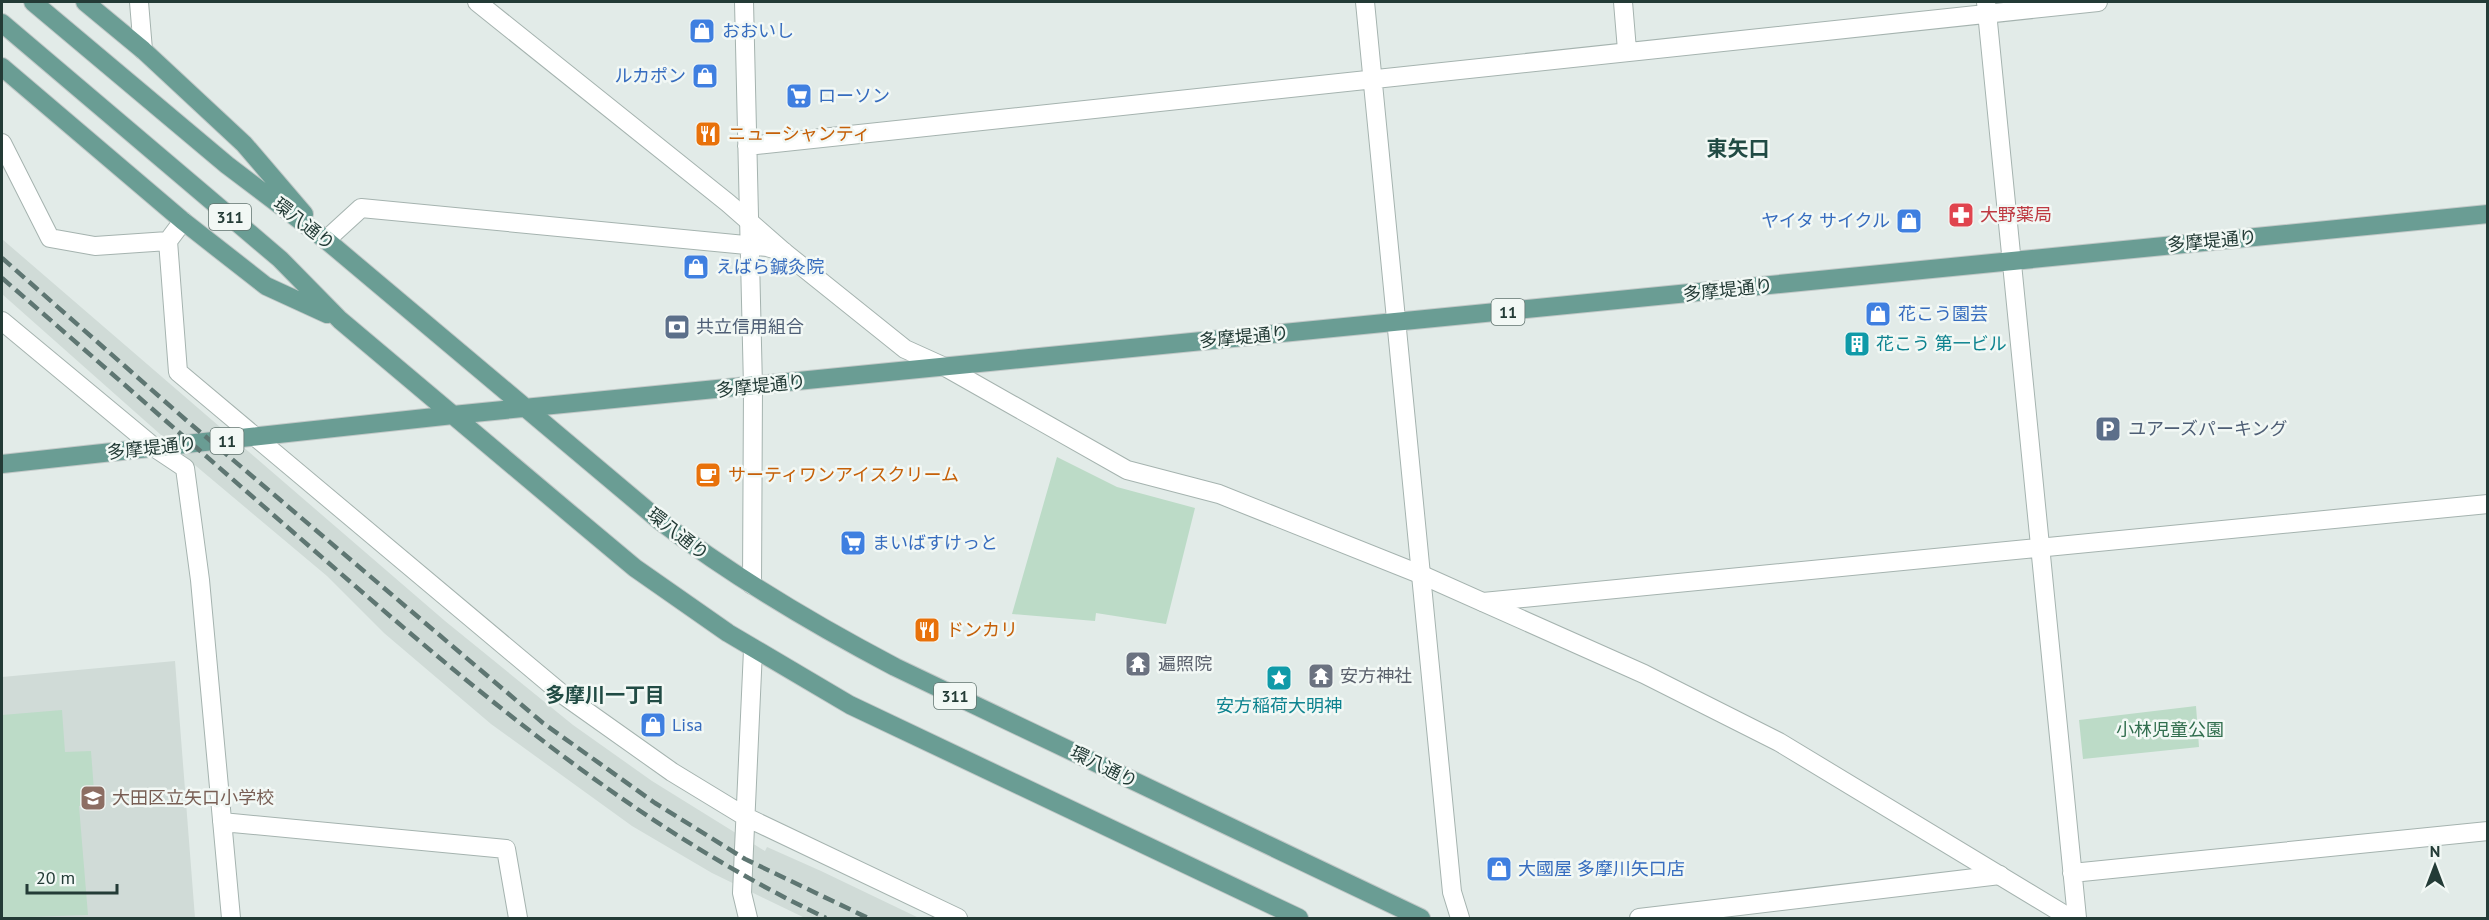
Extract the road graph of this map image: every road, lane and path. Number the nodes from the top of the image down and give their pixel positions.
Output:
1 (33, 2) edge
2 (85, 2) edge
3 (139, 2) edge
4 (477, 2) edge
5 (744, 2) edge
6 (1365, 2) edge
7 (1623, 2) edge
8 (2098, 2) edge
9 (1986, 7) edge
10 (2, 23) edge
11 (143, 50) junction
12 (1627, 50) junction
13 (2, 67) edge
14 (1373, 78) junction
15 (2, 143) edge
16 (747, 146) junction
17 (2487, 214) edge
18 (749, 220) junction
19 (183, 221) junction
20 (326, 240) junction
21 (168, 242) junction
22 (749, 246) junction
23 (784, 252) junction
24 (2010, 259) junction
25 (340, 320) junction
26 (2, 321) edge
27 (1397, 323) junction
28 (947, 368) junction
29 (753, 387) junction
30 (528, 410) junction
31 (453, 415) junction
32 (256, 437) junction
33 (155, 448) junction
34 (2, 464) edge
35 (2487, 504) edge
36 (2038, 548) junction
37 (1422, 575) junction
38 (752, 585) junction
39 (1483, 602) junction
40 (753, 650) junction
41 (746, 817) junction
42 (222, 822) junction
43 (2487, 831) edge
44 (2072, 873) junction
45 (2000, 875) junction
46 (231, 918) edge
47 (518, 918) edge
48 (748, 918) edge
49 (958, 918) edge
50 (1299, 918) edge
51 (1421, 918) edge
52 (1460, 918) edge
53 (1640, 918) edge
54 (2070, 918) edge
55 (2077, 918) edge

1 - 20 main road, 環八通り / 311
2 - 11 main road
3 - 11 street
4 - 18 street
5 - 16 street
6 - 14 street
7 - 12 street
8 - 9 street
9 - 12 street
9 - 24 street
10 - 25 main road, 311
11 - 20 main road
12 - 14 street
13 - 19 main road
14 - 16 street
14 - 27 street
15 - 21 street
16 - 18 street
17 - 24 main road, 多摩堤通り / 11
18 - 22 street
18 - 23 street
19 - 21 street
19 - 25 main road
20 - 22 street
20 - 30 main road, 環八通り / 311
21 - 32 street
22 - 23 street
22 - 29 street
23 - 28 street
24 - 27 main road, 多摩堤通り / 11
24 - 36 street
25 - 31 main road, 311
26 - 33 street
27 - 28 main road, 多摩堤通り / 11
27 - 37 street
28 - 29 main road, 多摩堤通り / 11
28 - 37 street
29 - 30 main road, 多摩堤通り / 11
29 - 38 street
30 - 31 main road, 多摩堤通り / 11
30 - 38 main road, 環八通り / 311
31 - 32 main road, 多摩堤通り / 11
31 - 40 main road, 311
32 - 33 main road, 多摩堤通り / 11
32 - 41 street
33 - 34 main road, 多摩堤通り / 11
33 - 42 street
35 - 36 street
36 - 39 street
36 - 44 street
37 - 39 street
37 - 52 street
38 - 51 main road, 環八通り / 311
39 - 45 street
40 - 41 street
40 - 50 main road, 311
41 - 48 street
41 - 49 street
42 - 46 street
42 - 47 street
43 - 44 street
44 - 55 street
45 - 53 street
45 - 54 street

